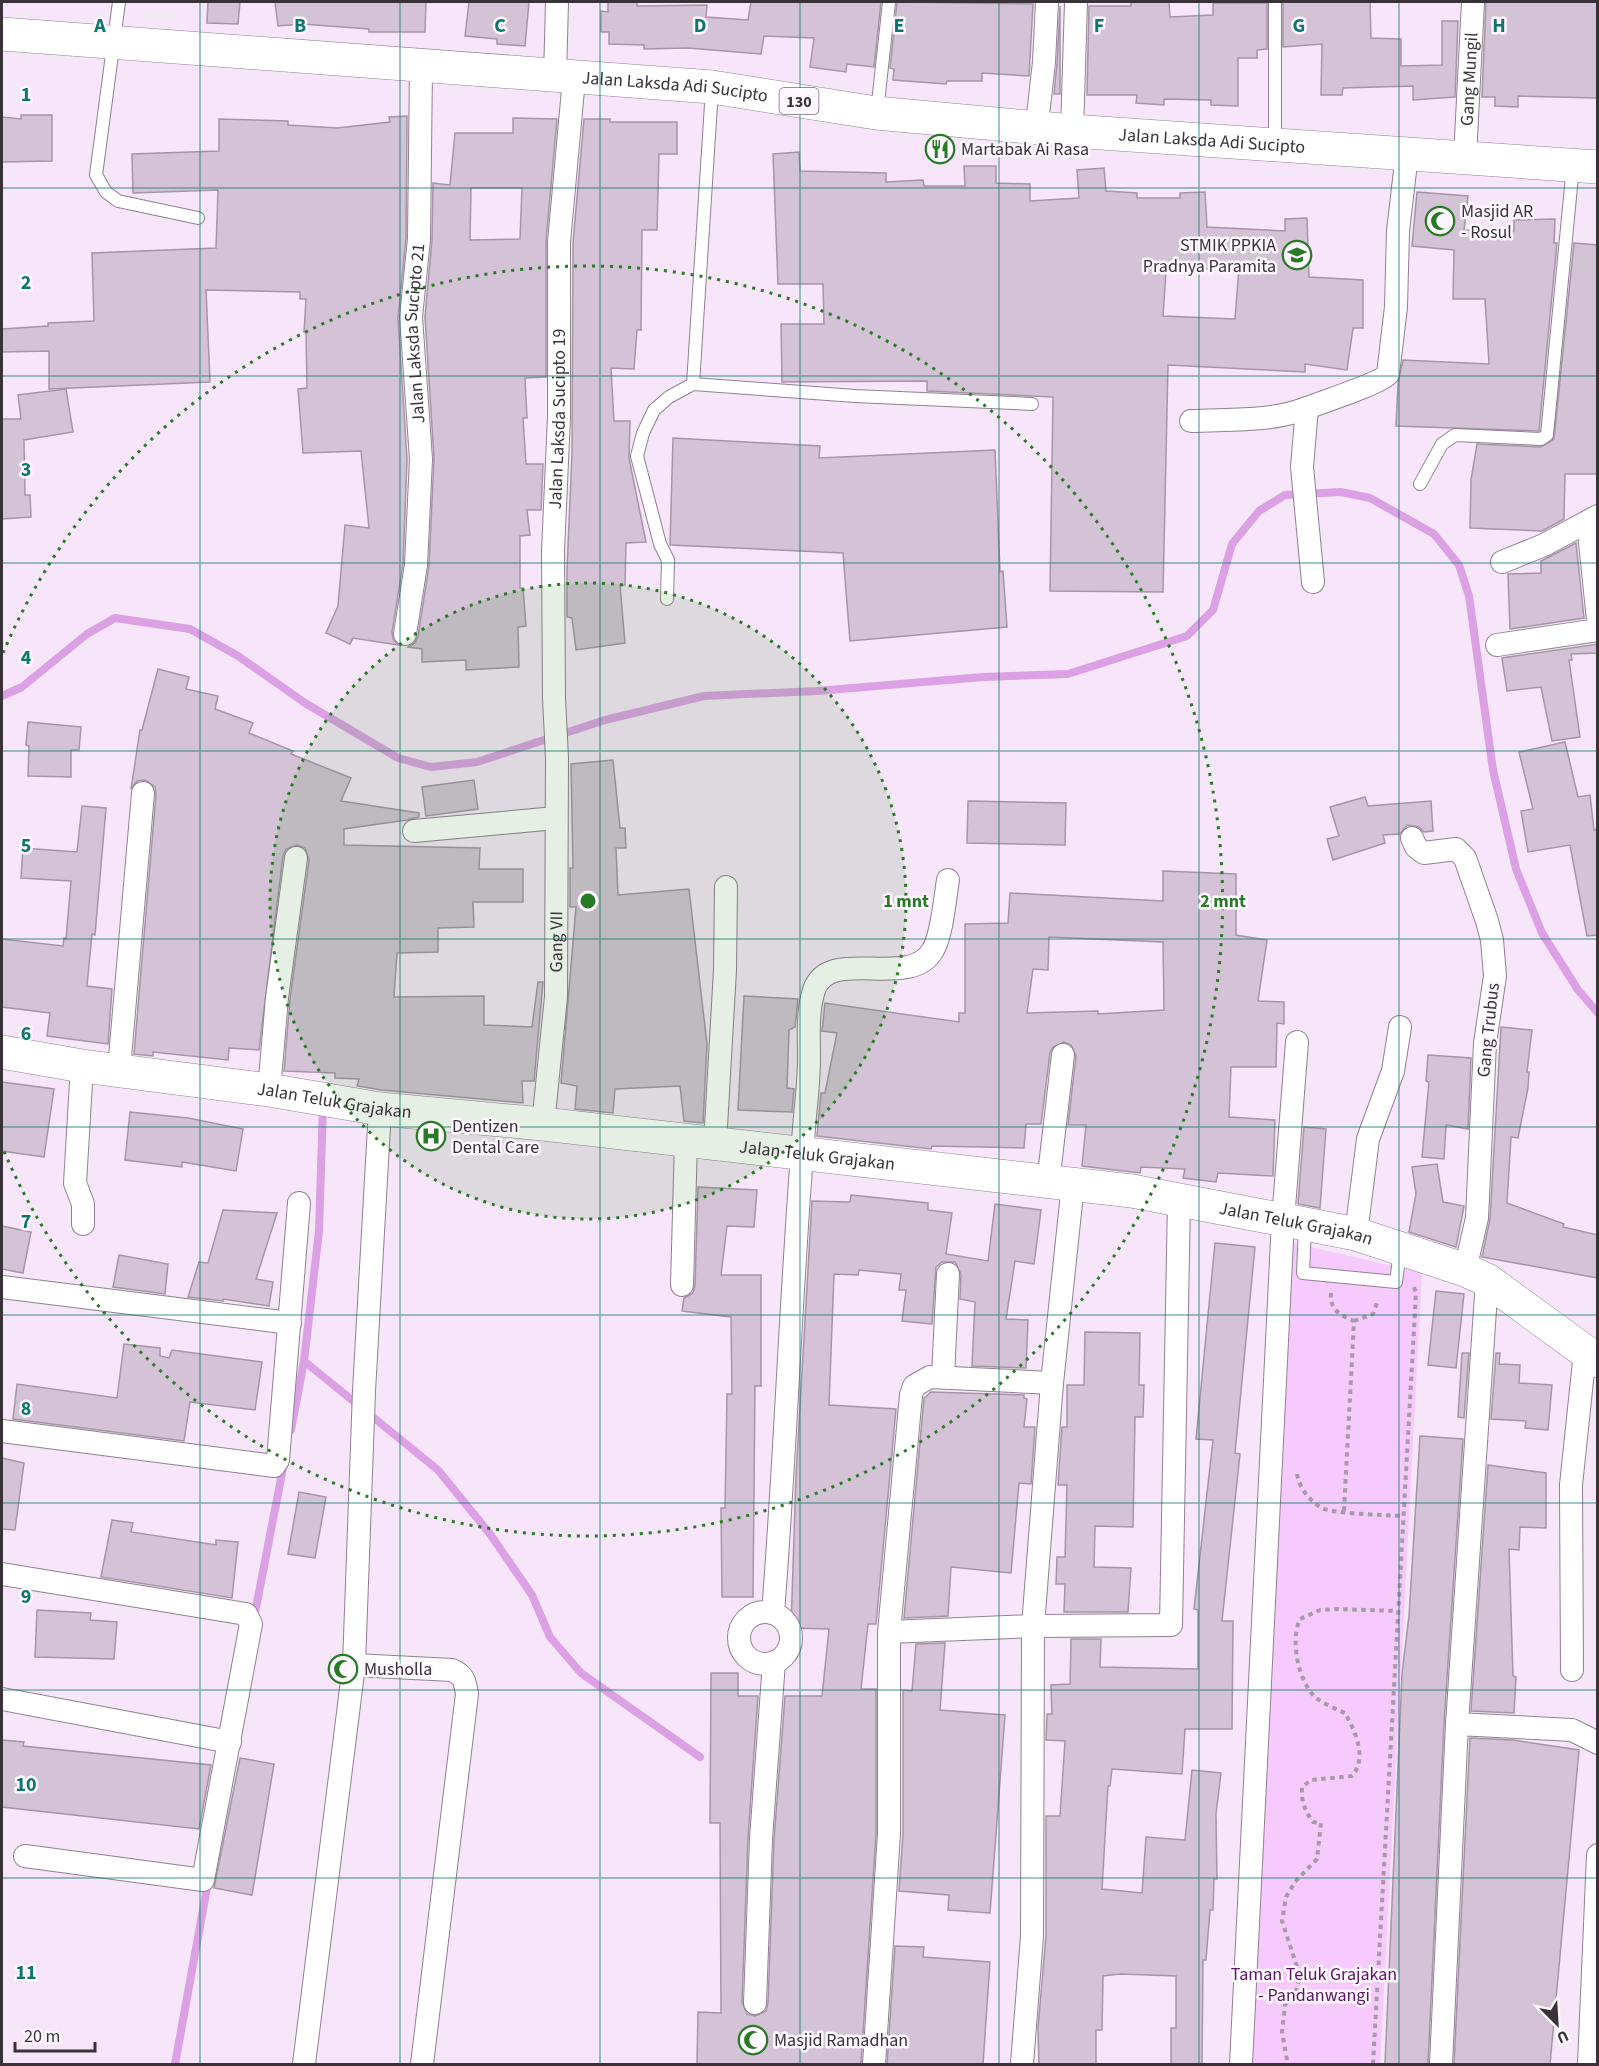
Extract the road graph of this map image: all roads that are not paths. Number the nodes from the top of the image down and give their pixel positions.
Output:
1 (119, 2) edge
2 (556, 2) edge
3 (889, 2) edge
4 (1047, 2) edge
5 (1076, 2) edge
6 (1275, 2) edge
7 (1473, 2) edge
8 (2, 34) edge
9 (112, 43) junction
10 (422, 67) junction
11 (565, 78) junction
12 (712, 87) junction
13 (876, 114) junction
14 (1037, 124) dead end
15 (1072, 131) junction
16 (1275, 144) junction
17 (1407, 154) junction
18 (1465, 157) junction
19 (1585, 166) edge
20 (198, 218) dead end
21 (693, 384) junction
22 (1032, 404) dead end
23 (1307, 408) junction
24 (1191, 421) dead end
25 (1420, 484) dead end
26 (1593, 520) edge
27 (1502, 562) dead end
28 (1313, 582) dead end
29 (667, 599) dead end
30 (1598, 620) edge
31 (1598, 630) edge
32 (405, 634) dead end
33 (1497, 645) dead end
34 (557, 759) joint
35 (143, 794) dead end
36 (556, 818) junction
37 (414, 831) dead end
38 (1412, 838) dead end
39 (296, 858) dead end
40 (948, 880) dead end
41 (726, 887) dead end
42 (1400, 1027) dead end
43 (1297, 1042) dead end
44 (2, 1052) edge
45 (1064, 1055) dead end
46 (82, 1066) junction
47 (119, 1069) junction
48 (269, 1090) junction
49 (380, 1109) junction
50 (543, 1124) junction
51 (701, 1142) junction
52 (801, 1155) junction
53 (1060, 1184) junction
54 (1179, 1200) junction
55 (299, 1203) dead end
56 (1294, 1222) junction
57 (83, 1224) dead end
58 (1356, 1234) junction
59 (1400, 1248) junction
60 (948, 1274) dead end
61 (1476, 1275) junction
62 (682, 1285) dead end
63 (2, 1287) edge
64 (290, 1323) junction
65 (1591, 1356) edge
66 (943, 1376) junction
67 (1052, 1383) junction
68 (2, 1431) edge
69 (2, 1574) edge
70 (773, 1613) junction
71 (1033, 1626) junction
72 (889, 1632) junction
73 (774, 1662) junction
74 (354, 1665) junction
75 (1572, 1670) dead end
76 (2, 1699) edge
77 (1457, 1724) junction
78 (230, 1742) junction
79 (1598, 1743) edge
80 (25, 1856) dead end
81 (1598, 1856) edge
82 (755, 2003) dead end
83 (304, 2064) edge
84 (422, 2064) edge
85 (874, 2064) edge
86 (1022, 2064) edge
87 (1241, 2064) edge
88 (1441, 2064) edge
89 (1589, 2064) edge

1 - 9 lane
2 - 11 street, Jalan Laksda Sucipto 19
3 - 13 lane
4 - 14 street
5 - 15 street
6 - 16 lane
7 - 18 street, Gang Mungil
8 - 9 main road, Jalan Laksda Adi Sucipto / 130
9 - 10 main road, Jalan Laksda Adi Sucipto / 130
9 - 20 lane
10 - 11 main road, Jalan Laksda Adi Sucipto / 130
10 - 32 street, Jalan Laksda Sucipto 21
11 - 12 main road, Jalan Laksda Adi Sucipto / 130
11 - 34 street, Jalan Laksda Sucipto 19
12 - 13 main road, Jalan Laksda Adi Sucipto / 130
12 - 21 lane
13 - 15 main road, Jalan Laksda Adi Sucipto / 130
15 - 16 main road, Jalan Laksda Adi Sucipto / 130
16 - 17 main road, Jalan Laksda Adi Sucipto / 130
17 - 18 main road, Jalan Laksda Adi Sucipto / 130
17 - 23 street
18 - 19 main road, Jalan Laksda Adi Sucipto / 130
19 - 25 lane
21 - 22 lane
21 - 29 lane
23 - 24 street
23 - 28 street
26 - 27 street
26 - 30 street
31 - 33 street
34 - 36 street, Gang VII
35 - 47 street
36 - 37 street
36 - 50 street, Gang VII
38 - 61 street, Gang Trubus
39 - 48 street
40 - 52 street
41 - 51 street
42 - 58 street
43 - 56 street
44 - 46 main road, Jalan Teluk Grajakan
45 - 53 street
46 - 47 main road, Jalan Teluk Grajakan
46 - 57 street
47 - 48 main road, Jalan Teluk Grajakan
48 - 49 main road, Jalan Teluk Grajakan
49 - 50 main road, Jalan Teluk Grajakan
49 - 74 street
50 - 51 main road, Jalan Teluk Grajakan
51 - 52 main road, Jalan Teluk Grajakan
51 - 62 street
52 - 53 main road, Jalan Teluk Grajakan
52 - 70 street
53 - 54 main road, Jalan Teluk Grajakan
53 - 67 street
54 - 56 main road, Jalan Teluk Grajakan
54 - 71 street
55 - 64 street
56 - 58 main road, Jalan Teluk Grajakan
56 - 59 lane
56 - 87 street
58 - 59 main road, Jalan Teluk Grajakan
59 - 61 main road, Jalan Teluk Grajakan
60 - 66 street
61 - 65 main road, Jalan Teluk Grajakan
61 - 77 street
63 - 64 street
64 - 68 street
65 - 75 street
66 - 67 street
66 - 72 street
67 - 71 street
69 - 78 street
70 - 73 street
70 - 73 street
71 - 72 street
71 - 86 street
72 - 85 street
73 - 82 street
74 - 83 street
74 - 84 street
76 - 78 street
77 - 79 street
77 - 88 street
78 - 80 street
81 - 89 street

